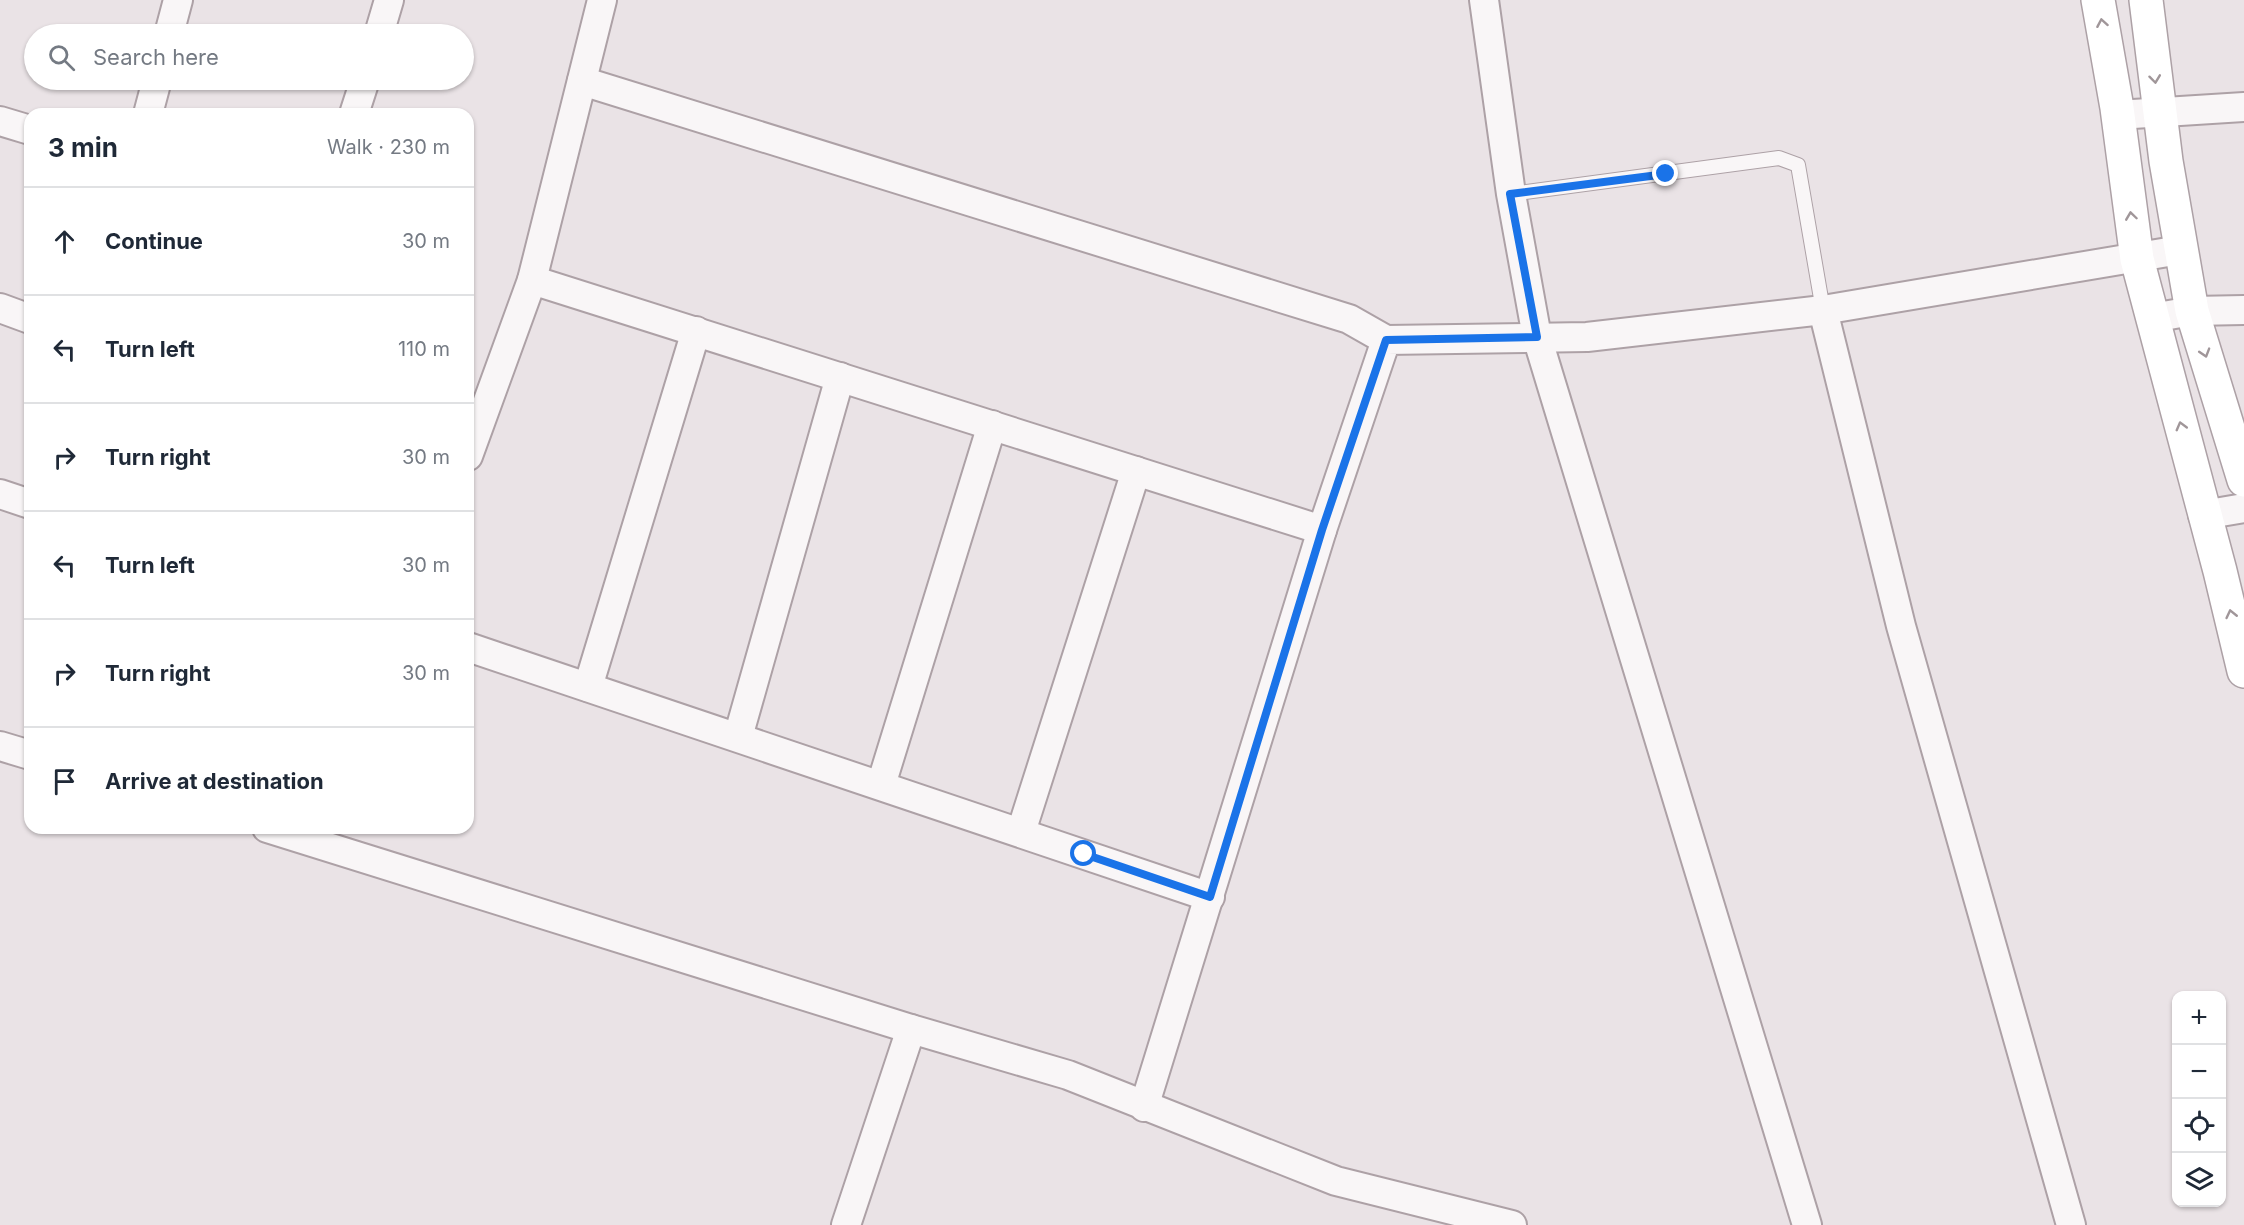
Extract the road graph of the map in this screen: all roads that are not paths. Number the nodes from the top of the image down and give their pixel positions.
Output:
1 (178, 0) edge
2 (389, 0) edge
3 (602, 0) edge
4 (1484, 0) edge
5 (2098, 0) edge
6 (2146, 0) edge
7 (172, 24) edge
8 (382, 24) edge
9 (582, 81) junction
10 (154, 90) edge
11 (362, 90) edge
12 (2244, 107) edge
13 (150, 108) edge
14 (356, 108) edge
15 (2159, 112) junction
16 (2117, 115) junction
17 (0, 121) edge
18 (24, 128) edge
19 (1510, 194) junction
20 (2180, 250) junction
21 (2137, 259) junction
22 (532, 280) junction
23 (0, 308) edge
24 (1823, 310) junction
25 (2192, 310) junction
26 (2244, 310) edge
27 (24, 317) edge
28 (2152, 318) junction
29 (696, 331) junction
30 (1537, 337) junction
31 (1386, 340) junction
32 (840, 377) junction
33 (992, 425) junction
34 (474, 440) edge
35 (1136, 471) junction
36 (2244, 480) edge
37 (0, 494) edge
38 (24, 502) edge
39 (2244, 508) edge
40 (2203, 515) junction
41 (1322, 530) junction
42 (474, 649) edge
43 (2244, 671) edge
44 (588, 687) junction
45 (738, 737) junction
46 (0, 746) edge
47 (24, 753) edge
48 (881, 785) junction
49 (1021, 832) junction
50 (286, 834) edge
51 (1210, 897) junction
52 (911, 1029) junction
53 (1144, 1107) junction
54 (846, 1225) edge
55 (1512, 1225) edge
56 (1807, 1225) edge
57 (2071, 1225) edge

1 - 7 street
2 - 8 street
3 - 9 street
4 - 19 street
16 -> 5 street
6 -> 15 street
9 - 22 street
9 - 31 street
10 - 13 street
11 - 14 street
12 - 15 street
15 - 16 street
15 - 20 street
21 -> 16 street
17 - 18 street
19 - 24 lane
19 - 30 street
20 - 21 street
20 - 25 street
21 - 24 street
21 - 28 street
22 - 29 street
22 - 34 street
23 - 27 street
24 - 30 street
24 - 57 street
25 - 26 street
25 - 28 street
25 -> 36 street
40 -> 28 street
29 - 32 street
29 - 44 street
30 - 31 street
30 - 56 street
31 - 41 street
32 - 33 street
32 - 45 street
33 - 35 street
33 - 48 street
35 - 41 street
35 - 49 street
37 - 38 street
39 - 40 street
43 -> 40 street
41 - 51 street
42 - 44 street
44 - 45 street
45 - 48 street
46 - 47 street
48 - 49 street
49 - 51 street
50 - 52 street
51 - 53 street
52 - 53 street
52 - 54 street
53 - 55 street

